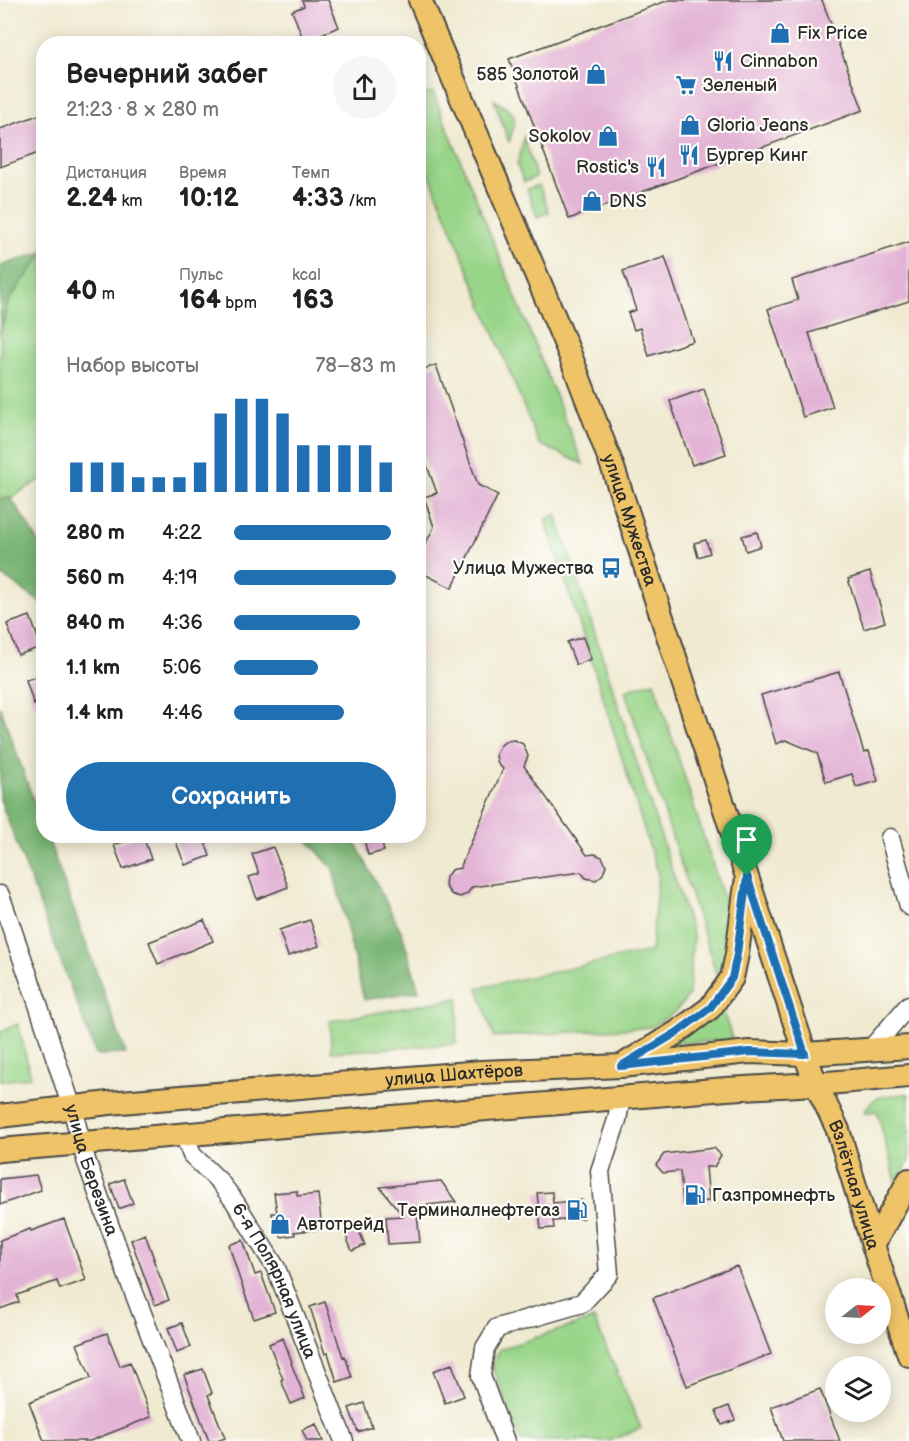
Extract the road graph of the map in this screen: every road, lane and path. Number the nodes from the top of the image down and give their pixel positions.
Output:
1 (420, 0) edge
2 (890, 838) dead end
3 (747, 876) junction
4 (0, 895) edge
5 (909, 906) edge
6 (909, 1005) edge
7 (909, 1047) edge
8 (870, 1050) junction
9 (805, 1054) junction
10 (621, 1066) junction
11 (909, 1076) edge
12 (816, 1084) junction
13 (621, 1098) junction
14 (72, 1108) junction
15 (0, 1116) edge
16 (184, 1135) junction
17 (81, 1143) junction
18 (0, 1150) edge
19 (909, 1180) edge
20 (873, 1245) junction
21 (909, 1355) edge
22 (191, 1441) edge
23 (344, 1441) edge
24 (505, 1441) edge

1 - 3 main road, улица Мужества
2 - 5 street
3 - 9 main road, улица Мужества
3 - 10 main road
4 - 14 street, улица Березина
6 - 8 street
7 - 8 main road, улица Шахтёров
8 - 9 main road, улица Шахтёров
9 - 10 main road, улица Шахтёров
9 - 12 main road, Взлётная улица
10 - 14 main road, улица Шахтёров
11 - 12 main road, улица Шахтёров
12 - 13 main road, улица Шахтёров
12 - 20 main road, Взлётная улица
13 - 16 main road, улица Шахтёров
13 - 24 street
14 - 15 main road, улица Шахтёров
14 - 17 street, улица Березина
16 - 17 main road, улица Шахтёров
16 - 23 street, 6-я Полярная улица
17 - 18 main road, улица Шахтёров
17 - 22 street, улица Березина
19 - 20 main road
20 - 21 main road, Взлётная улица

